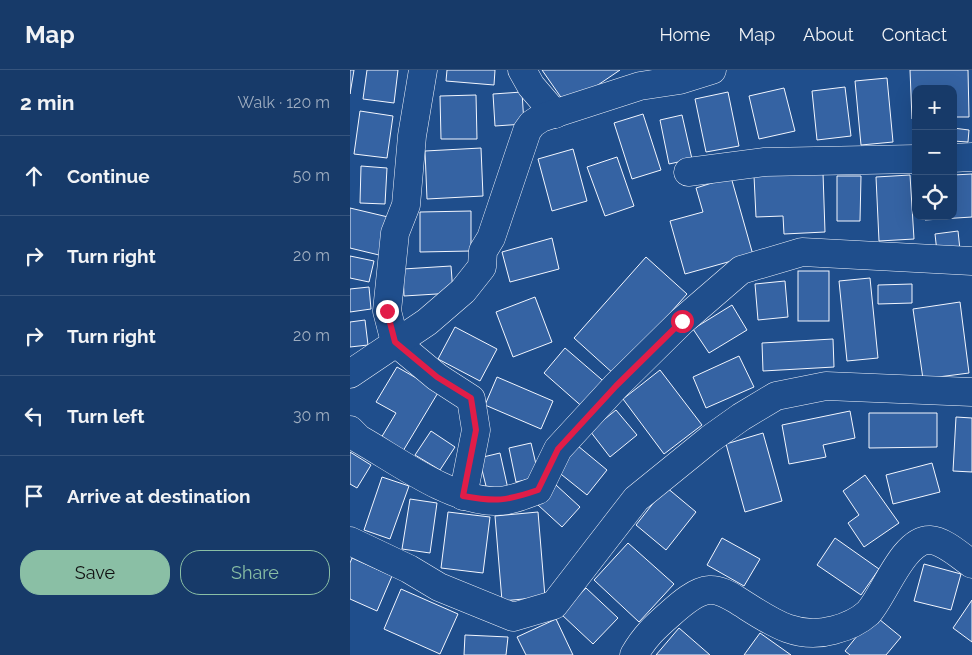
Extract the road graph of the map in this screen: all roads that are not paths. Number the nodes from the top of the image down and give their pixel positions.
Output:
1 (423, 70) edge
2 (522, 70) edge
3 (712, 70) edge
4 (554, 114) junction
5 (972, 157) edge
6 (957, 158) edge
7 (912, 160) edge
8 (688, 172) dead end
9 (972, 261) edge
10 (395, 342) junction
11 (350, 374) edge
12 (972, 392) edge
13 (350, 430) edge
14 (463, 496) junction
15 (350, 541) edge
16 (972, 564) edge
17 (634, 655) edge

1 - 10 street
2 - 4 street
3 - 4 street
4 - 10 street
5 - 6 street
7 - 8 street
9 - 14 street
10 - 11 street
10 - 14 street
12 - 15 street
13 - 14 street
16 - 17 street

